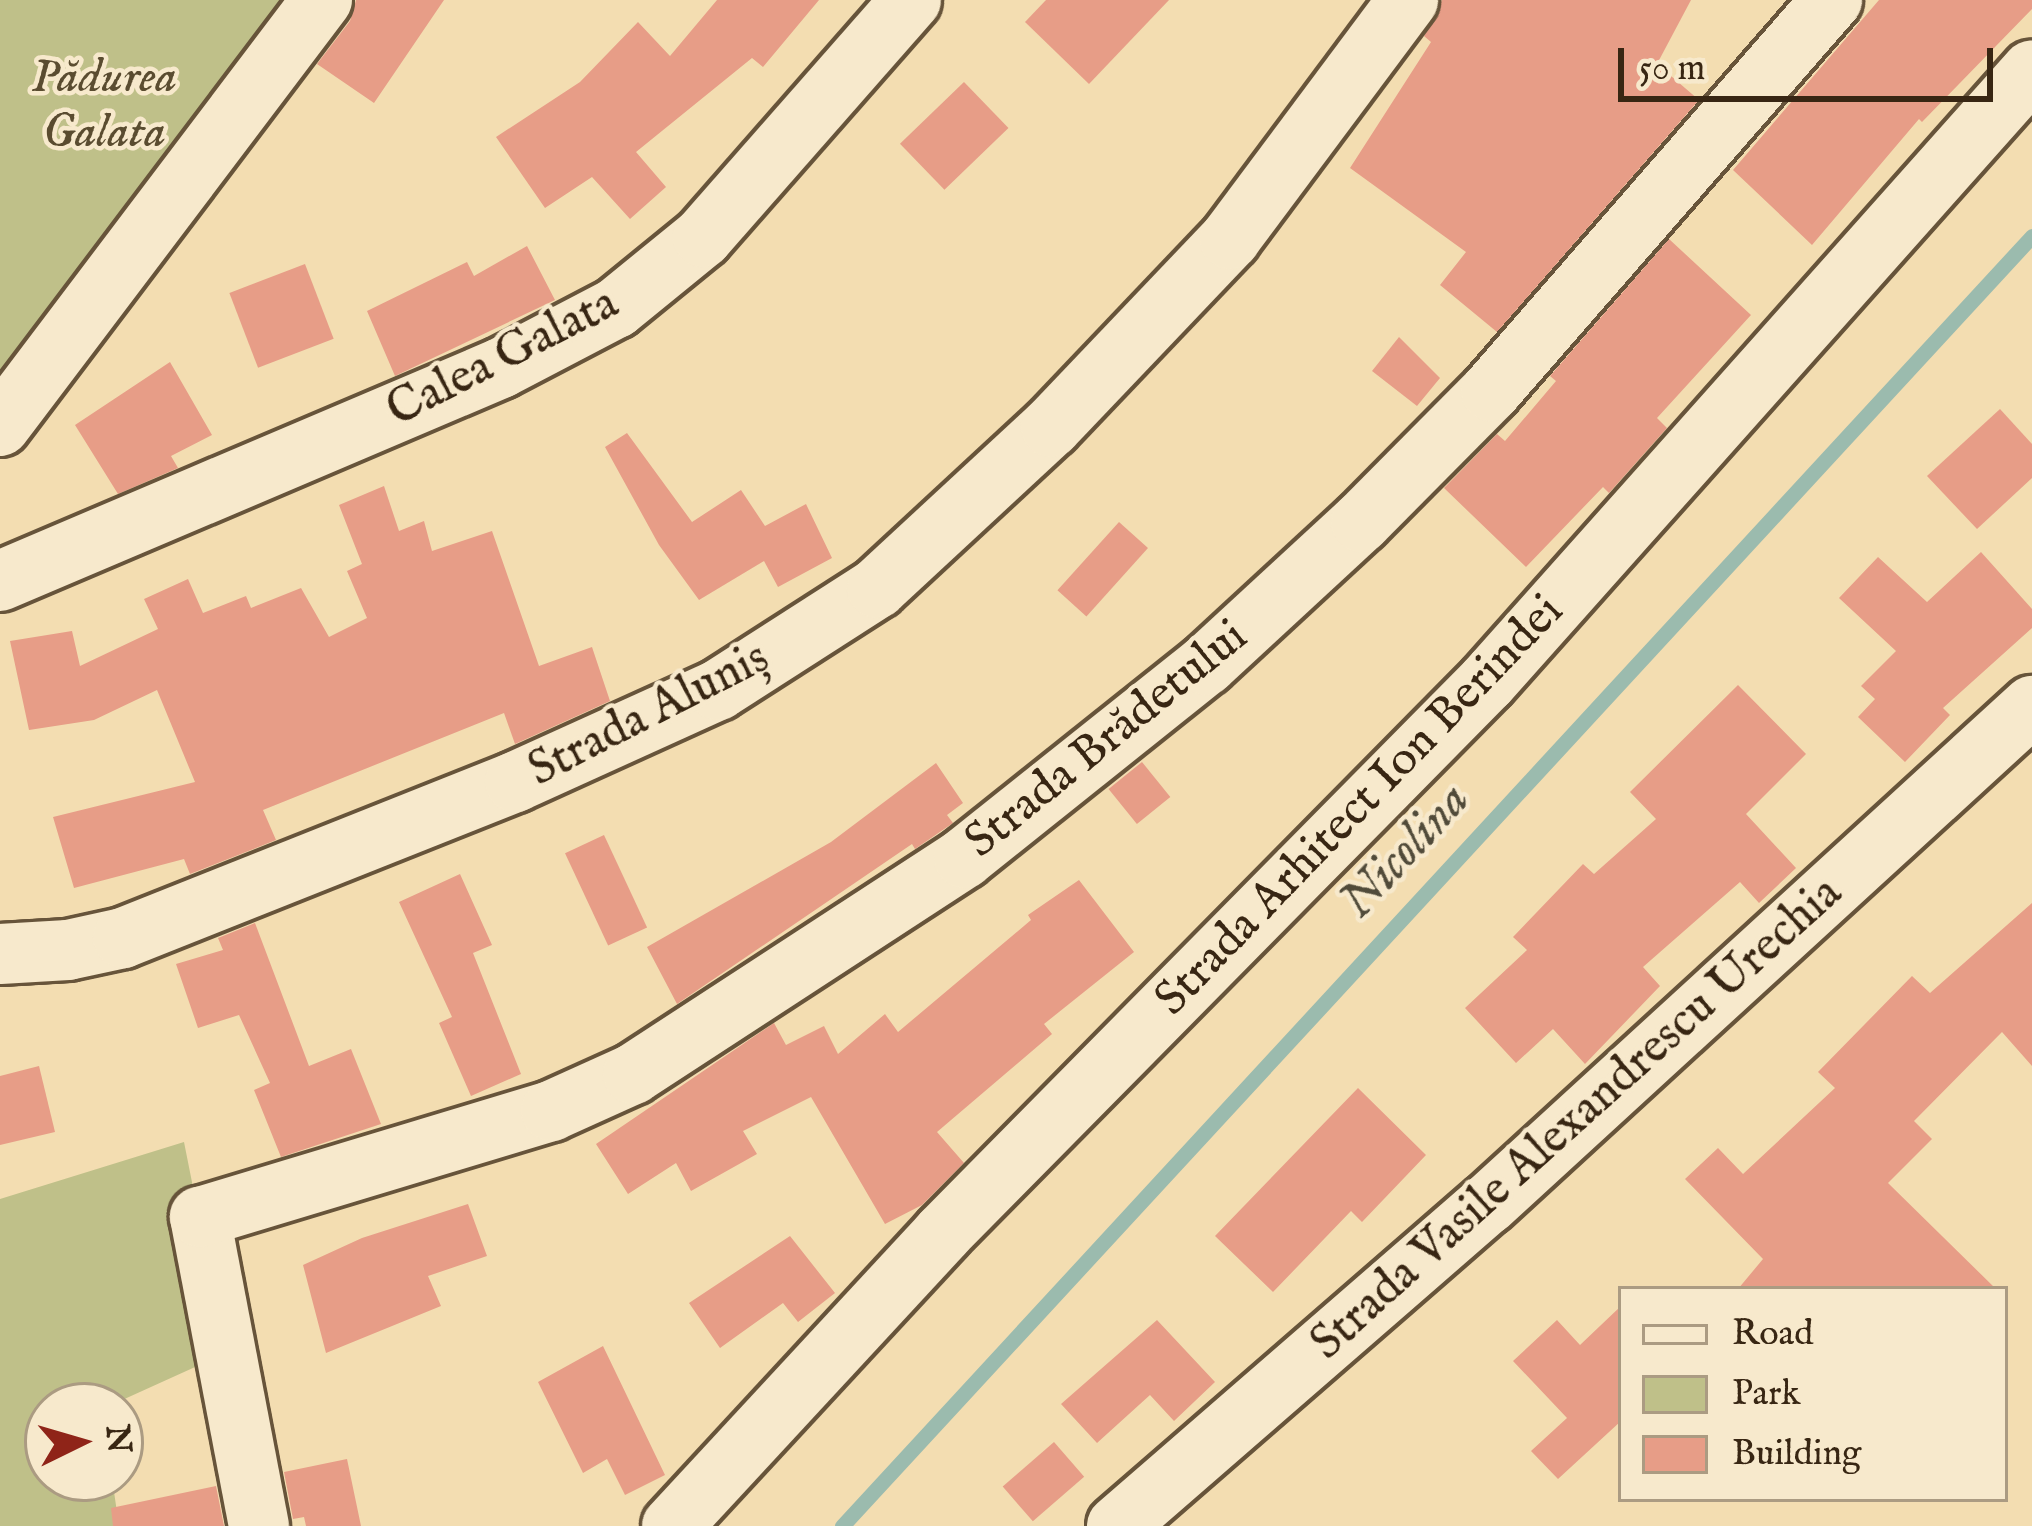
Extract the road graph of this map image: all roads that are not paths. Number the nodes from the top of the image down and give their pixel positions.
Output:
1 (322, 0) edge
2 (911, 0) edge
3 (1408, 0) edge
4 (1832, 0) edge
5 (2032, 70) edge
6 (0, 426) edge
7 (0, 581) edge
8 (2032, 706) edge
9 (0, 954) edge
10 (259, 1526) edge
11 (672, 1526) edge
12 (1117, 1526) edge

1 - 6 street
2 - 7 street, Calea Galata
3 - 9 street, Strada Aluniș
4 - 10 street, Strada Brădetului
5 - 11 street, Strada Arhitect Ion Berindei
8 - 12 street, Strada Vasile Alexandrescu Urechia

